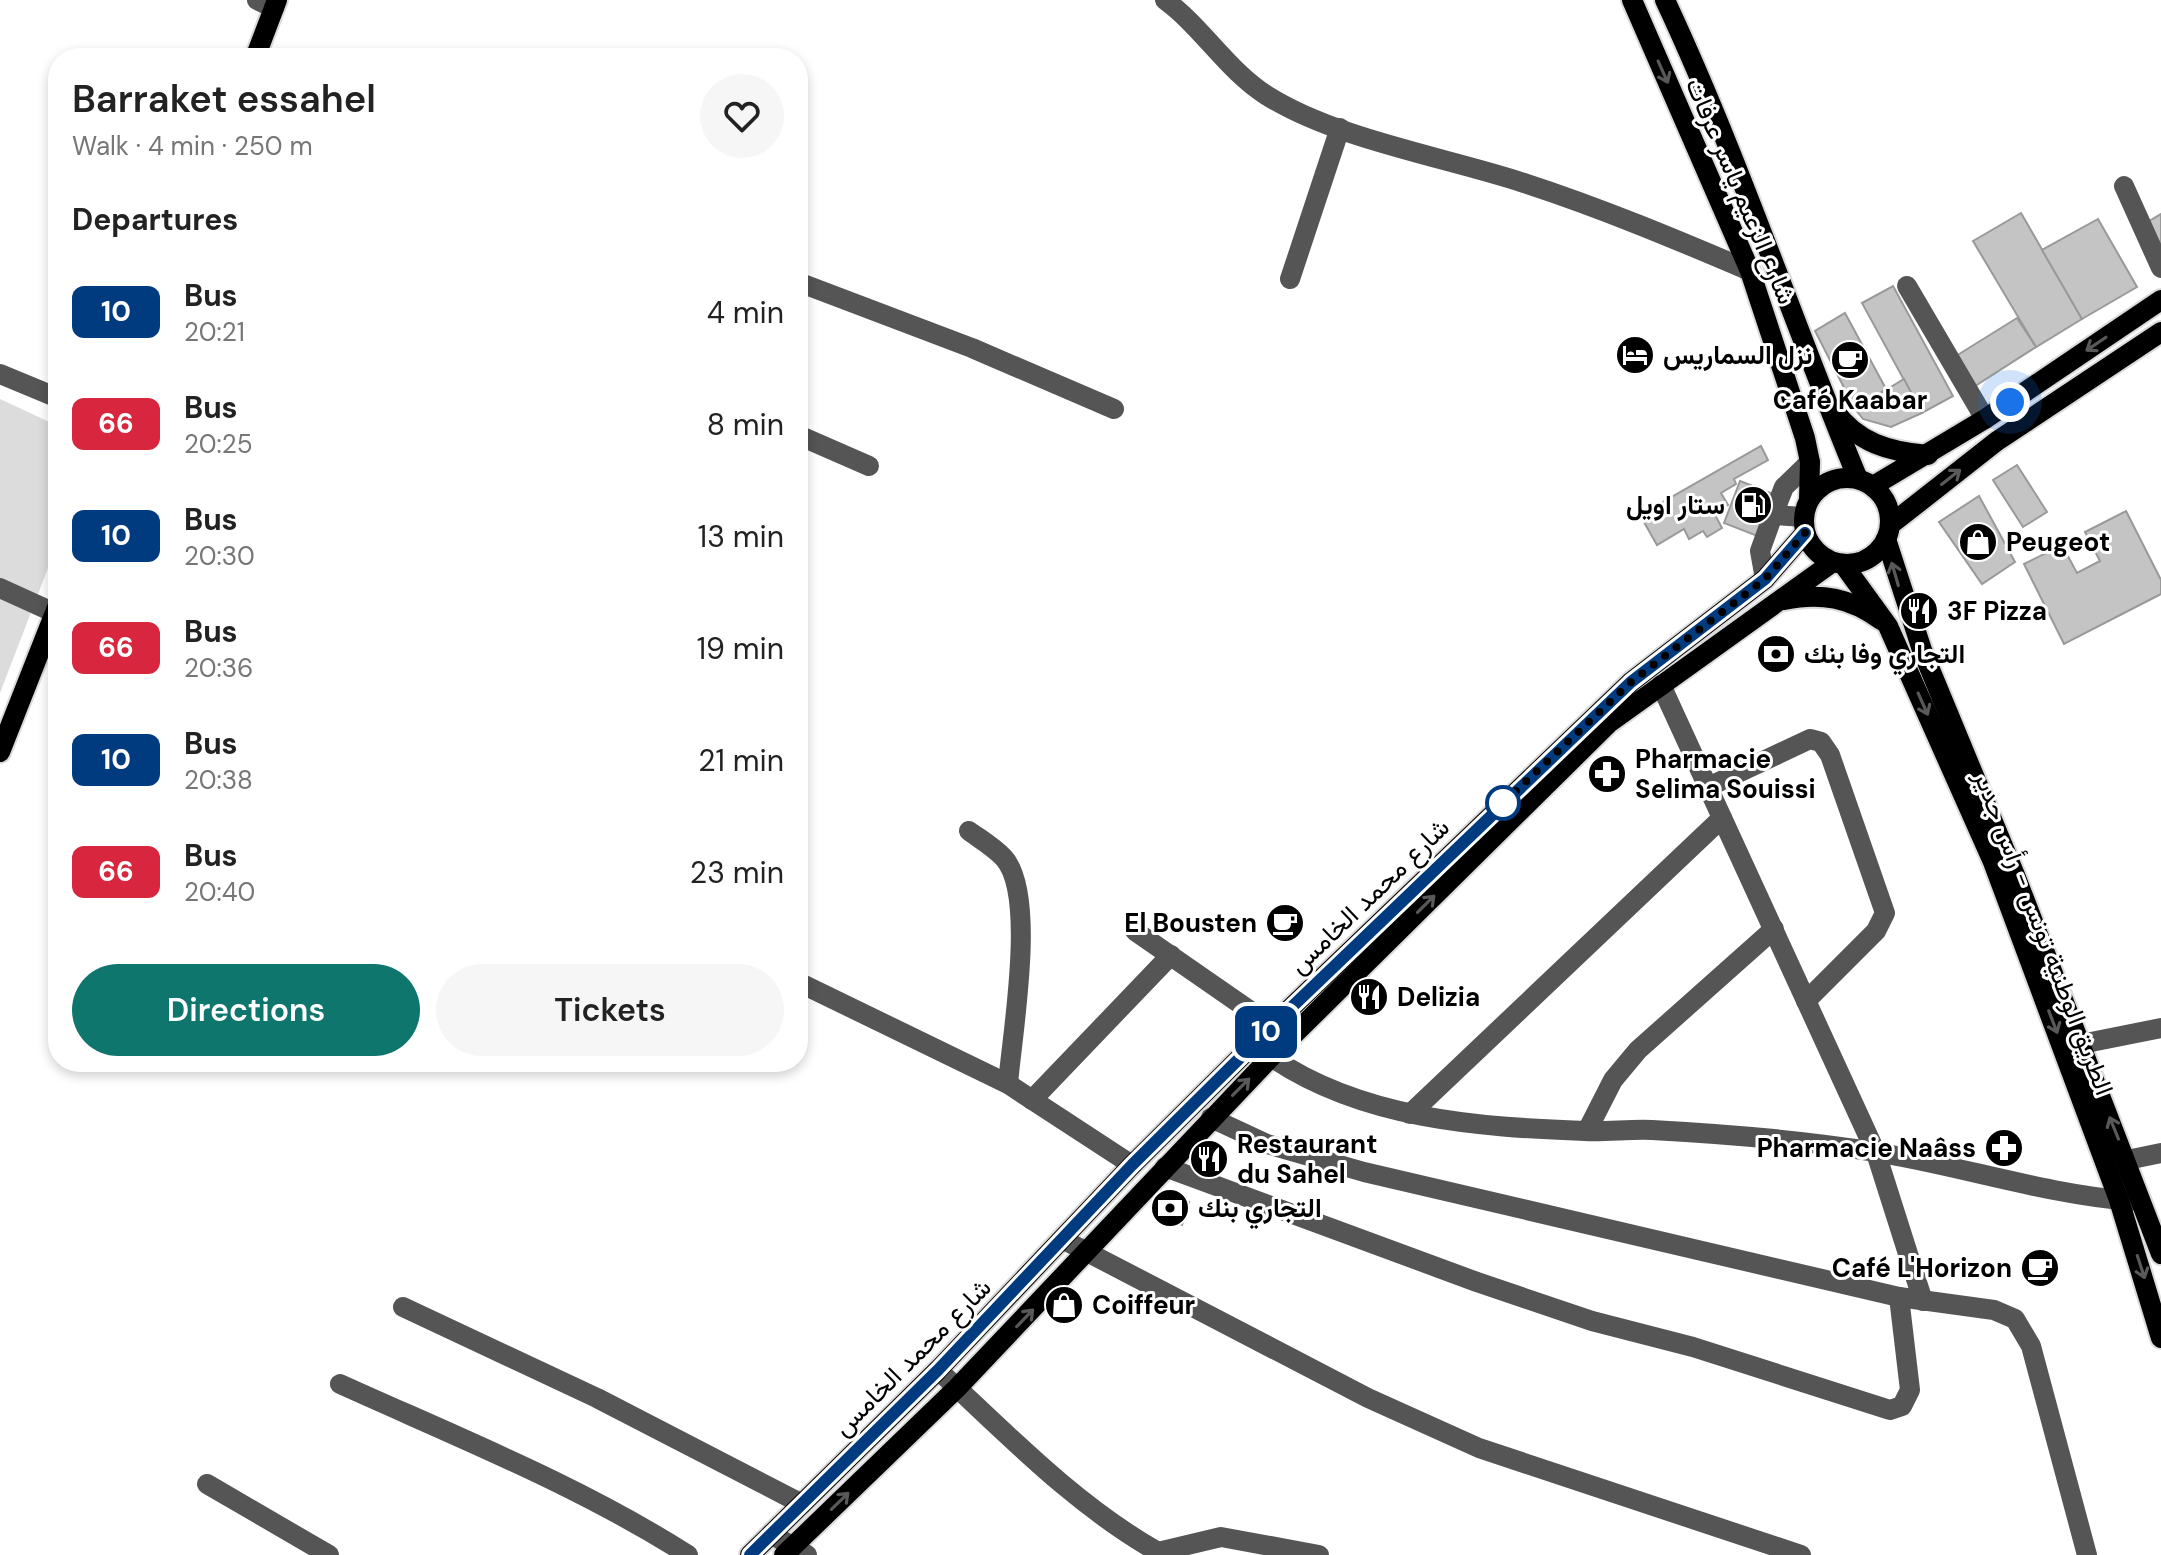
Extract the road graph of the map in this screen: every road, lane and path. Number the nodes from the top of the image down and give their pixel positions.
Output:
1 (1165, 0) edge
2 (1632, 0) edge
3 (1665, 0) edge
4 (269, 3) edge
5 (261, 48) edge
6 (1340, 128) junction
7 (2124, 186) dead end
8 (2161, 268) edge
9 (1750, 271) junction
10 (1290, 279) dead end
11 (808, 286) edge
12 (1907, 286) dead end
13 (2161, 300) edge
14 (2161, 332) edge
15 (0, 374) edge
16 (1822, 393) junction
17 (48, 394) edge
18 (1114, 409) dead end
19 (1985, 419) junction
20 (808, 439) edge
21 (1928, 455) junction
22 (1810, 462) junction
23 (869, 466) dead end
24 (1866, 483) junction
25 (1773, 515) junction
26 (1806, 516) junction
27 (1888, 532) junction
28 (1838, 563) junction
29 (1765, 579) junction
30 (0, 588) edge
31 (1776, 602) junction
32 (48, 606) edge
33 (1888, 626) junction
34 (48, 629) edge
35 (1661, 685) junction
36 (0, 752) edge
37 (1706, 788) junction
38 (1722, 818) junction
39 (969, 831) dead end
40 (1774, 929) junction
41 (1135, 931) dead end
42 (1171, 955) junction
43 (808, 987) edge
44 (1806, 1001) junction
45 (1272, 1026) junction
46 (2161, 1028) edge
47 (2081, 1044) junction
48 (1271, 1057) junction
49 (1008, 1084) junction
50 (1032, 1100) junction
51 (1410, 1114) junction
52 (1211, 1118) junction
53 (1587, 1131) junction
54 (1876, 1153) junction
55 (2161, 1153) edge
56 (2127, 1160) junction
57 (1132, 1165) junction
58 (1165, 1167) junction
59 (2119, 1200) junction
60 (2143, 1202) junction
61 (1064, 1240) junction
62 (1087, 1254) junction
63 (2161, 1254) edge
64 (1899, 1297) junction
65 (1923, 1301) junction
66 (403, 1307) dead end
67 (2161, 1338) edge
68 (938, 1370) junction
69 (340, 1384) dead end
70 (957, 1388) junction
71 (207, 1484) dead end
72 (802, 1504) junction
73 (771, 1534) junction
74 (795, 1552) edge
75 (1161, 1553) edge
76 (329, 1555) edge
77 (688, 1555) edge
78 (750, 1555) edge
79 (1319, 1555) edge
80 (1801, 1555) edge
81 (2087, 1555) edge

1 - 6 street
2 -> 9 main road, شارع الزعيم ياسر عرفات
3 - 16 main road, شارع الزعيم ياسر عرفات
4 - 5 main road
6 - 9 street
6 - 10 street
7 - 8 street
9 - 22 main road, شارع الزعيم ياسر عرفات
11 - 18 street
12 - 19 street
13 -> 19 main road
27 -> 14 main road
15 - 17 street
16 - 21 main road
16 - 24 main road, شارع الزعيم ياسر عرفات
19 - 21 main road
20 - 23 street
21 - 24 main road
22 - 25 street
22 - 26 main road, شارع الزعيم ياسر عرفات
24 - 26 main road
24 - 27 main road
25 - 26 street
25 - 29 street
26 - 28 main road
26 - 29 main road, شارع محمد الخامس
27 - 28 main road
47 -> 27 main road, الطريق الوطنية تونس - رأس جدير
28 - 31 main road, شارع محمد الخامس
28 - 33 main road, الطريق الوطنية تونس - رأس جدير
29 - 45 main road, شارع محمد الخامس
30 - 32 street
31 - 33 main road
31 - 35 main road, شارع محمد الخامس
33 -> 59 main road, الطريق الوطنية تونس - رأس جدير
34 - 36 main road
35 - 37 street
48 -> 35 main road, شارع محمد الخامس
37 - 38 street
37 - 44 street
38 - 40 street
38 - 51 street
39 - 49 street
40 - 44 street
40 - 53 street
41 - 42 street
42 - 45 street
42 - 50 street
43 - 49 street
44 - 54 street
45 - 57 main road, شارع محمد الخامس
46 - 47 street
56 -> 47 main road, الطريق الوطنية تونس - رأس جدير
48 - 51 street
52 -> 48 main road, شارع محمد الخامس
49 - 50 street
50 - 57 street
51 - 53 street
52 - 58 main road, شارع محمد الخامس
52 - 64 street
53 - 54 street
54 - 59 street
54 - 65 street
55 - 56 street
56 - 60 main road, الطريق الوطنية تونس - رأس جدير
57 - 61 main road, شارع محمد الخامس
58 - 62 main road, شارع محمد الخامس
58 - 64 street
59 - 60 street
59 -> 67 main road, الطريق الوطنية تونس - رأس جدير
60 - 63 main road, الطريق الوطنية تونس - رأس جدير
61 - 62 street
61 - 68 main road, شارع محمد الخامس
70 -> 62 main road, شارع محمد الخامس
62 - 80 street
64 - 65 street
65 - 81 street
66 - 72 street
68 - 70 street
68 - 72 main road, شارع محمد الخامس
69 - 77 street
74 -> 70 main road, شارع محمد الخامس
70 - 75 street
71 - 76 street
72 - 73 main road, شارع محمد الخامس
73 - 74 street
73 - 78 main road, شارع محمد الخامس
75 - 79 street

